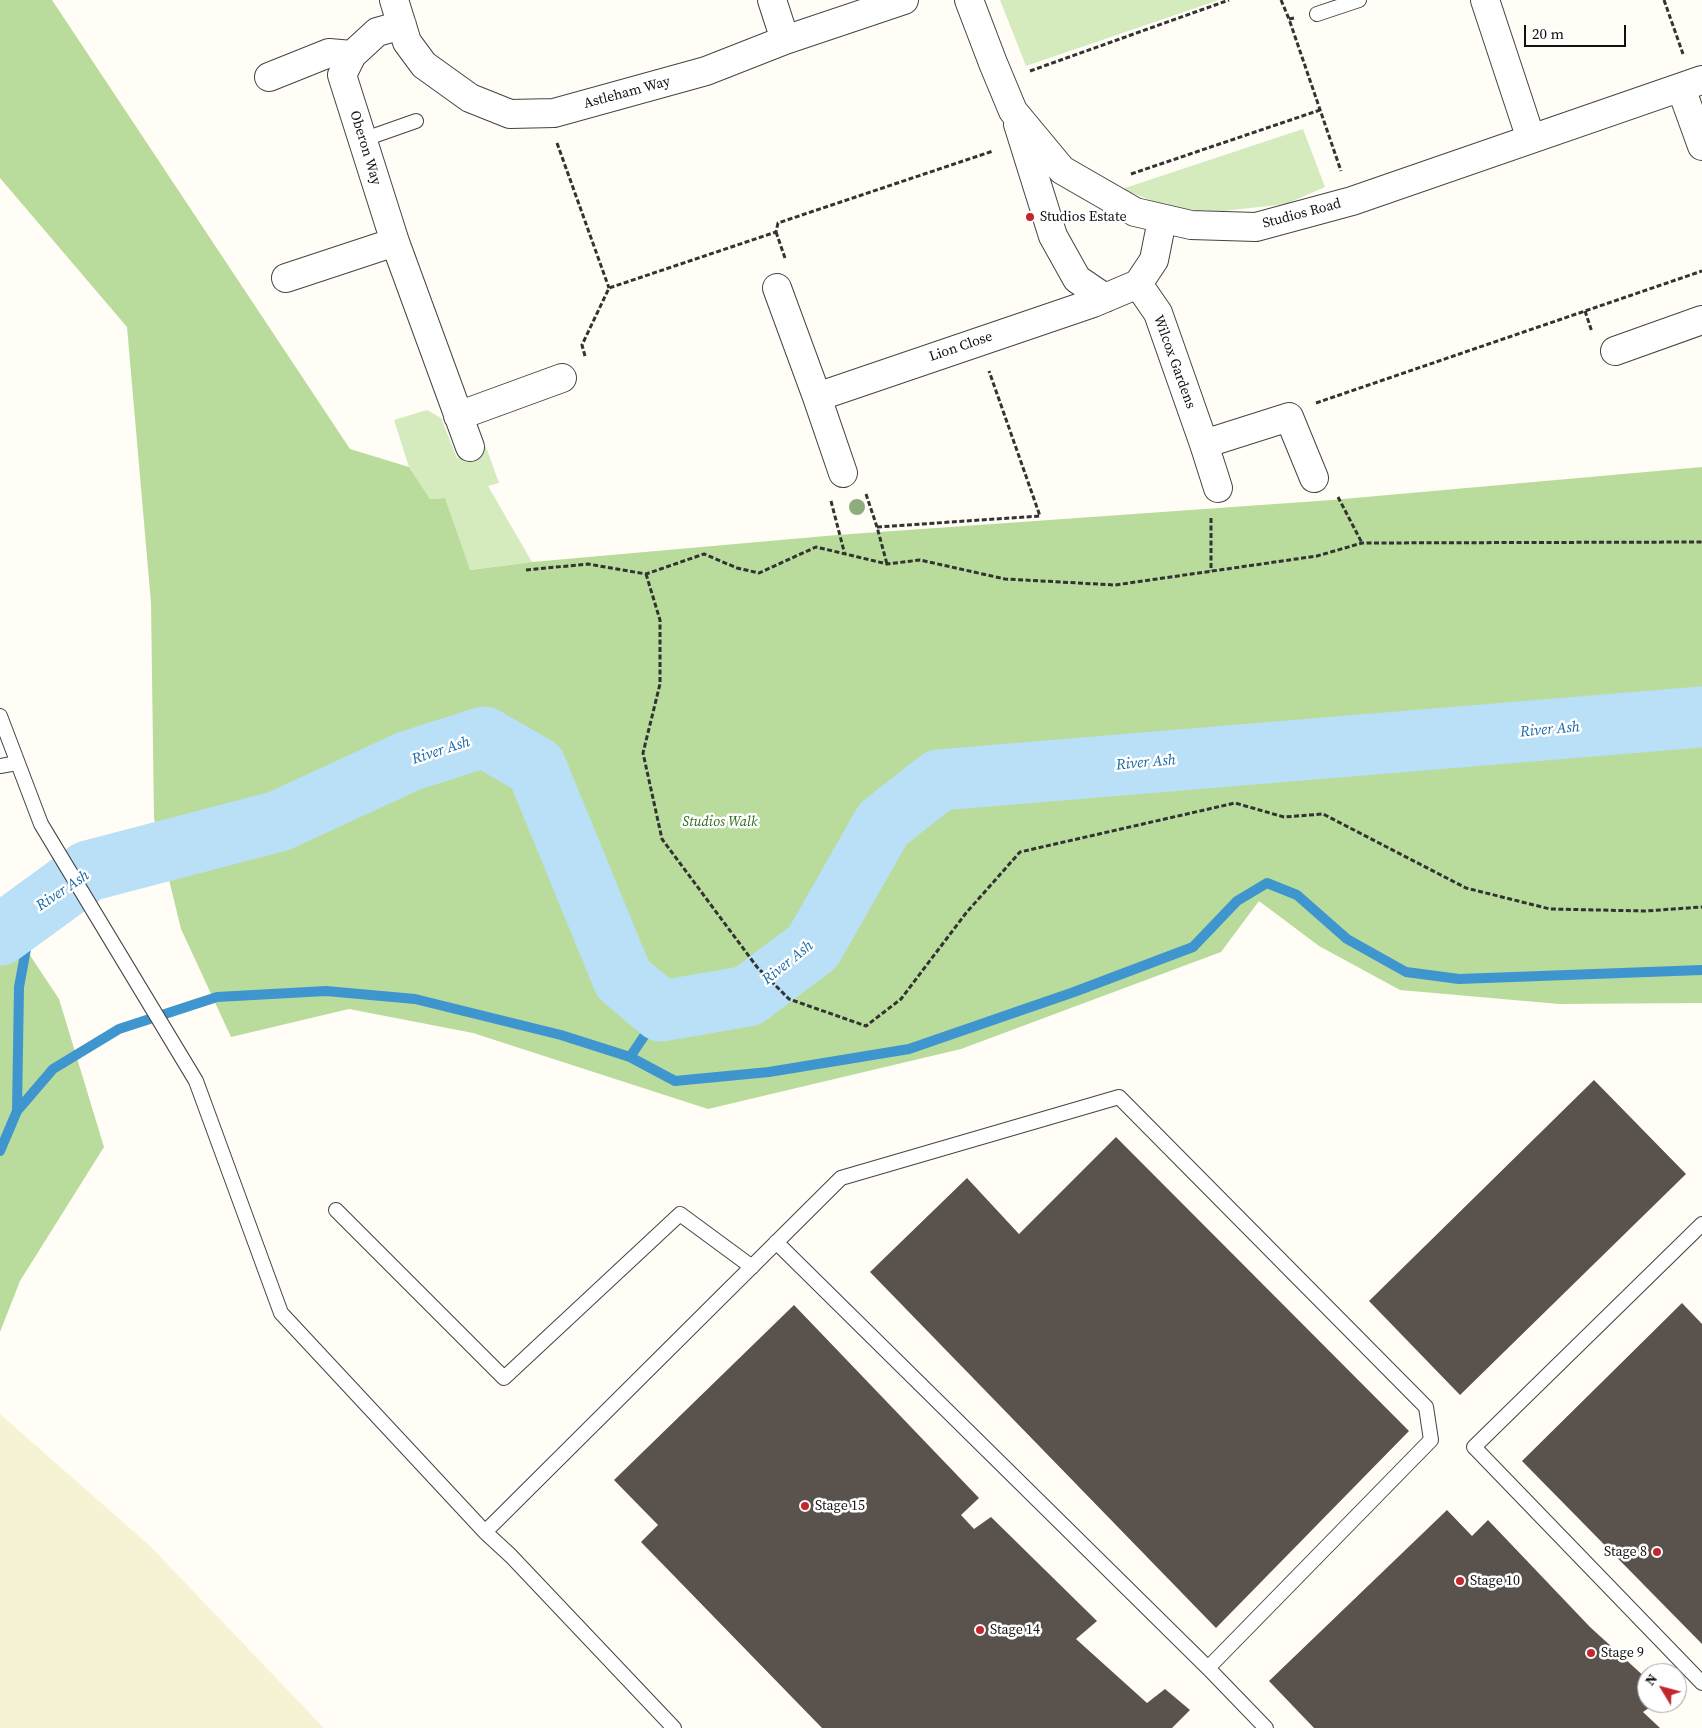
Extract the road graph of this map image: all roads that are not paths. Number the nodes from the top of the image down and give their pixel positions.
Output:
1 (772, 0) edge
2 (904, 0) edge
3 (970, 0) edge
4 (1359, 0) edge
5 (1485, 0) edge
6 (398, 13) edge
7 (1316, 14) road end
8 (785, 40) junction
9 (352, 55) junction
10 (268, 77) dead end
11 (1692, 84) edge
12 (1013, 111) junction
13 (416, 121) dead end
14 (1531, 139) junction
15 (362, 140) junction
16 (1702, 146) edge
17 (1162, 220) junction
18 (395, 242) junction
19 (286, 278) dead end
20 (1138, 284) junction
21 (777, 288) dead end
22 (1106, 298) junction
23 (1702, 320) edge
24 (1614, 351) dead end
25 (562, 378) road end
26 (817, 397) junction
27 (458, 416) junction
28 (1204, 444) junction
29 (470, 447) dead end
30 (1314, 478) road end
31 (846, 479) road end
32 (1218, 488) road end
33 (0, 716) edge
34 (17, 763) junction
35 (0, 766) edge
36 (336, 1210) dead end
37 (1702, 1224) edge
38 (776, 1242) junction
39 (752, 1267) junction
40 (486, 1532) junction
41 (1208, 1668) junction
42 (1702, 1683) edge
43 (674, 1728) edge
44 (1266, 1728) edge

1 - 8 street
2 - 8 street, Astleham Way
3 - 12 street, Studios Road
4 - 7 lane
5 - 14 street
6 - 8 street, Astleham Way
6 - 9 street, Oberon Way
9 - 10 street
9 - 15 street, Oberon Way
11 - 14 street, Studios Road
11 - 16 street
12 - 17 street, Studios Road
12 - 22 street
13 - 15 lane
14 - 17 street, Studios Road
15 - 18 street, Oberon Way
17 - 20 street
18 - 19 street
18 - 27 street, Oberon Way
20 - 22 street, Lion Close
20 - 28 street, Wilcox Gardens
21 - 26 street
22 - 26 street, Lion Close
23 - 24 street
25 - 27 street
26 - 31 street
27 - 29 street, Oberon Way
28 - 30 street
28 - 32 street, Wilcox Gardens
33 - 34 lane
34 - 35 lane
34 - 40 lane
36 - 39 lane
37 - 42 lane
38 - 39 lane
38 - 41 lane
38 - 41 lane
39 - 40 lane
40 - 43 lane
41 - 44 lane

